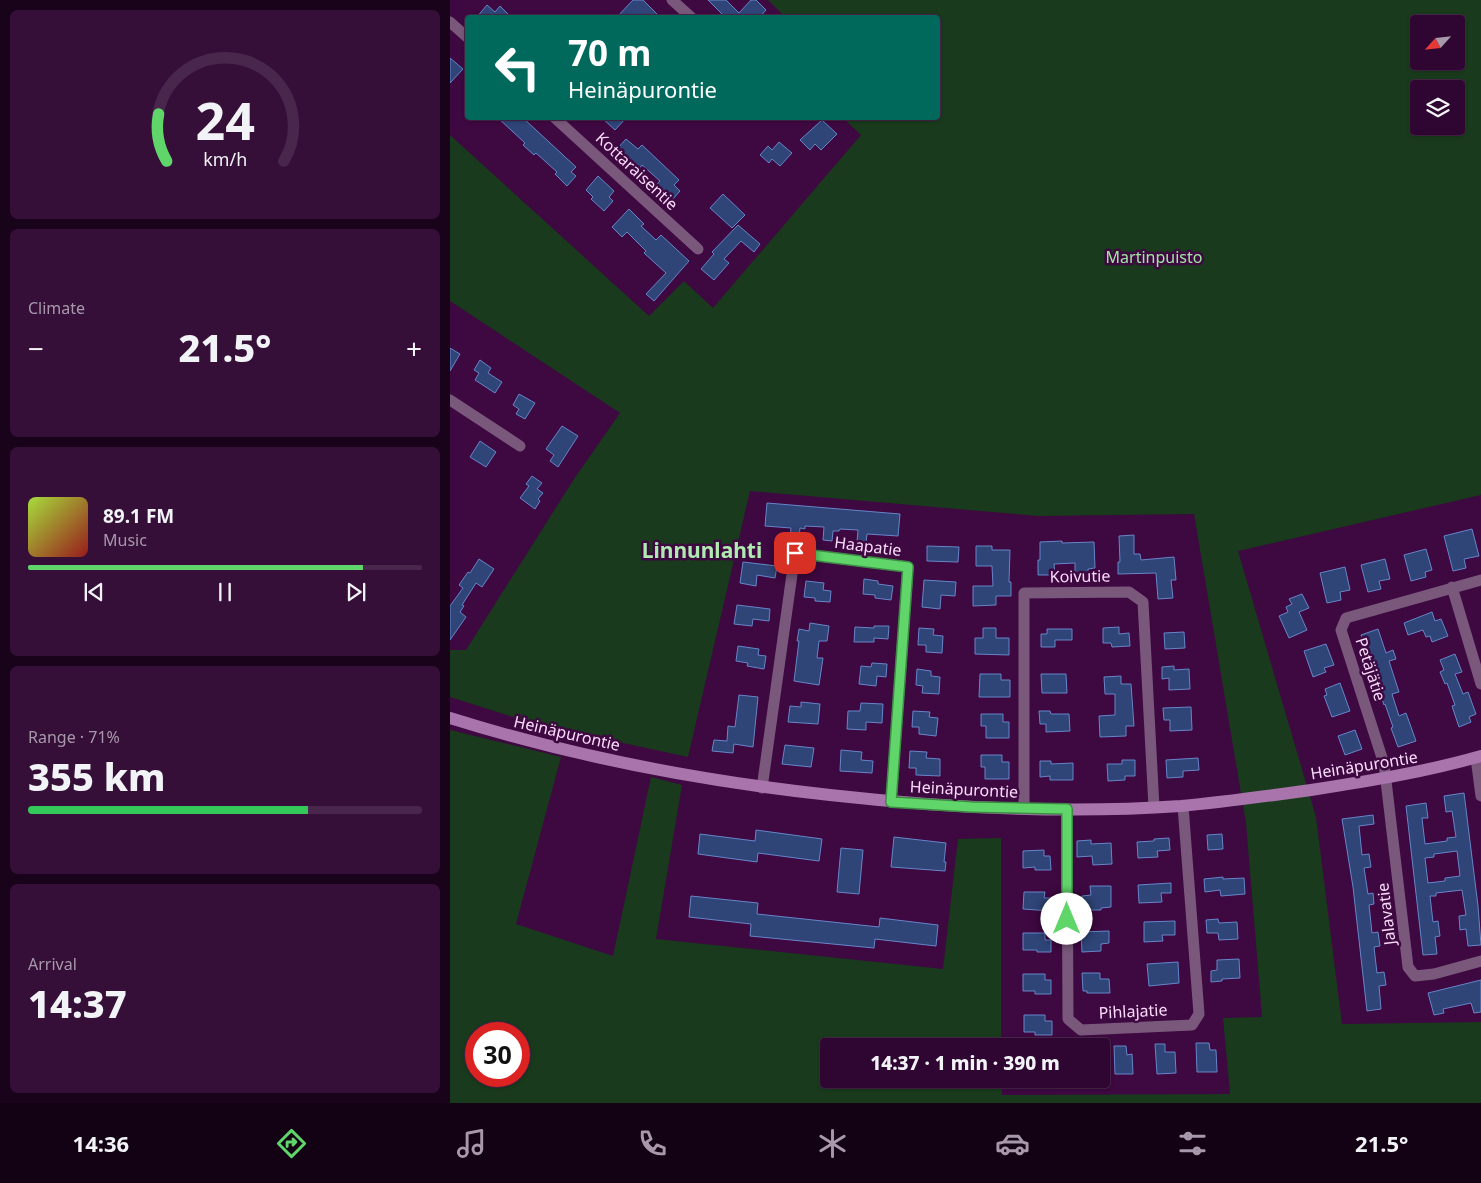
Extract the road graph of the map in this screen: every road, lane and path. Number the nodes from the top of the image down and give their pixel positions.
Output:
1 (672, 0) edge
2 (689, 15) edge
3 (450, 22) edge
4 (465, 35) edge
5 (557, 120) edge
6 (698, 249) dead end
7 (450, 400) edge
8 (520, 446) dead end
9 (1481, 580) edge
10 (1452, 587) junction
11 (1481, 684) edge
12 (450, 718) edge
13 (1478, 757) edge
14 (1386, 779) junction
15 (762, 788) junction
16 (1481, 796) edge
17 (891, 802) junction
18 (1182, 806) junction
19 (1154, 807) junction
20 (1024, 809) junction
21 (1067, 809) junction
22 (1481, 961) edge

1 - 2 street
3 - 4 street
5 - 6 street, Kottaraisentie
7 - 8 street
9 - 10 street, Petäjätie
10 - 11 street
10 - 14 street, Petäjätie
12 - 15 street, Heinäpurontie
13 - 14 street, Heinäpurontie
13 - 16 street
14 - 18 street, Heinäpurontie
14 - 22 street, Jalavatie
15 - 17 street, Heinäpurontie
15 - 17 street, Haapatie
17 - 20 street, Heinäpurontie
18 - 19 street, Heinäpurontie
18 - 21 street, Pihlajatie
19 - 20 street, Koivutie
19 - 21 street, Heinäpurontie
20 - 21 street, Heinäpurontie

